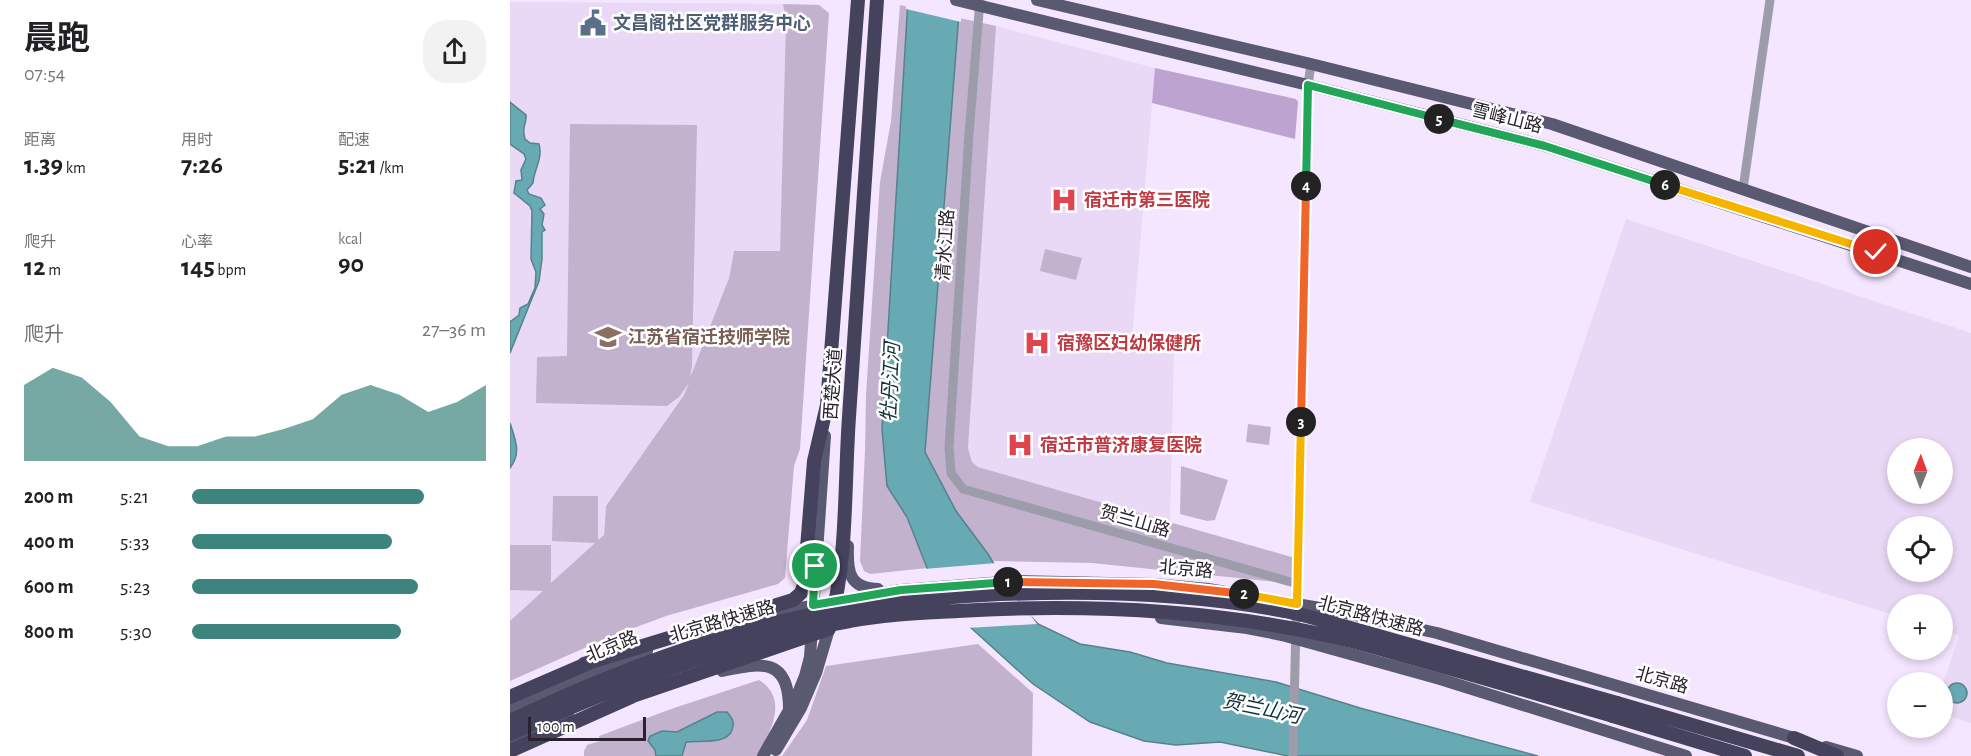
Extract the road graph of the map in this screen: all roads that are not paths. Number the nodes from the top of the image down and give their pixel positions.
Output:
1 (858, 0) edge
2 (877, 0) edge
3 (1036, 0) edge
4 (1770, 0) edge
5 (961, 1) edge
6 (979, 2) edge
7 (1311, 64) junction
8 (1308, 85) junction
9 (1743, 189) junction
10 (1971, 267) edge
11 (1971, 284) edge
12 (850, 404) junction
13 (827, 405) junction
14 (963, 489) joint
15 (1298, 584) junction
16 (901, 590) junction
17 (837, 601) junction
18 (1297, 604) junction
19 (813, 605) junction
20 (733, 622) junction
21 (830, 629) junction
22 (811, 634) junction
23 (1296, 639) junction
24 (633, 649) junction
25 (674, 682) junction
26 (516, 694) edge
27 (510, 710) edge
28 (789, 710) junction
29 (1615, 710) junction
30 (510, 721) edge
31 (510, 734) edge
32 (1794, 738) junction
33 (510, 744) edge
34 (510, 751) edge
35 (763, 756) edge
36 (772, 756) edge
37 (1293, 756) edge
38 (1686, 756) edge
39 (1745, 756) edge
40 (1798, 756) edge
41 (1837, 756) edge
42 (1857, 756) edge

1 - 13 highway, 西楚大道
2 - 12 highway, 西楚大道
3 - 7 main road, 雪峰山路
4 - 9 street
5 - 6 main road, 雪峰山路
6 - 8 main road, 雪峰山路
6 - 14 street, 清水江路
7 - 8 street
7 - 9 main road, 雪峰山路
8 - 11 main road, 雪峰山路
8 - 15 street
9 - 10 main road, 雪峰山路
12 - 16 main road
12 - 17 highway, 西楚大道
13 - 19 main road, 西楚大道
13 - 24 highway
14 - 15 street, 贺兰山路
15 - 18 street
16 - 17 main road, 北京路
16 - 18 main road, 北京路
17 - 19 main road, 北京路
17 - 21 highway, 西楚大道
18 - 23 street
18 - 32 main road, 北京路
19 - 20 main road, 北京路
19 - 22 main road, 西楚大道
20 - 24 highway
20 - 27 main road, 北京路
21 - 22 highway
21 - 23 main road, bridge
21 - 36 main road, 西楚大道
22 - 25 highway
22 - 28 main road, 西楚大道
22 - 33 main road
23 - 37 street
23 - 38 main road
24 - 26 highway
25 - 28 main road
25 - 34 highway
28 - 35 main road, 西楚大道
29 - 30 highway, 北京路快速路, bridge
29 - 31 highway, 北京路快速路, bridge
29 - 39 highway, 北京路快速路
29 - 40 highway, 北京路快速路
32 - 41 highway
32 - 42 main road, 北京路

